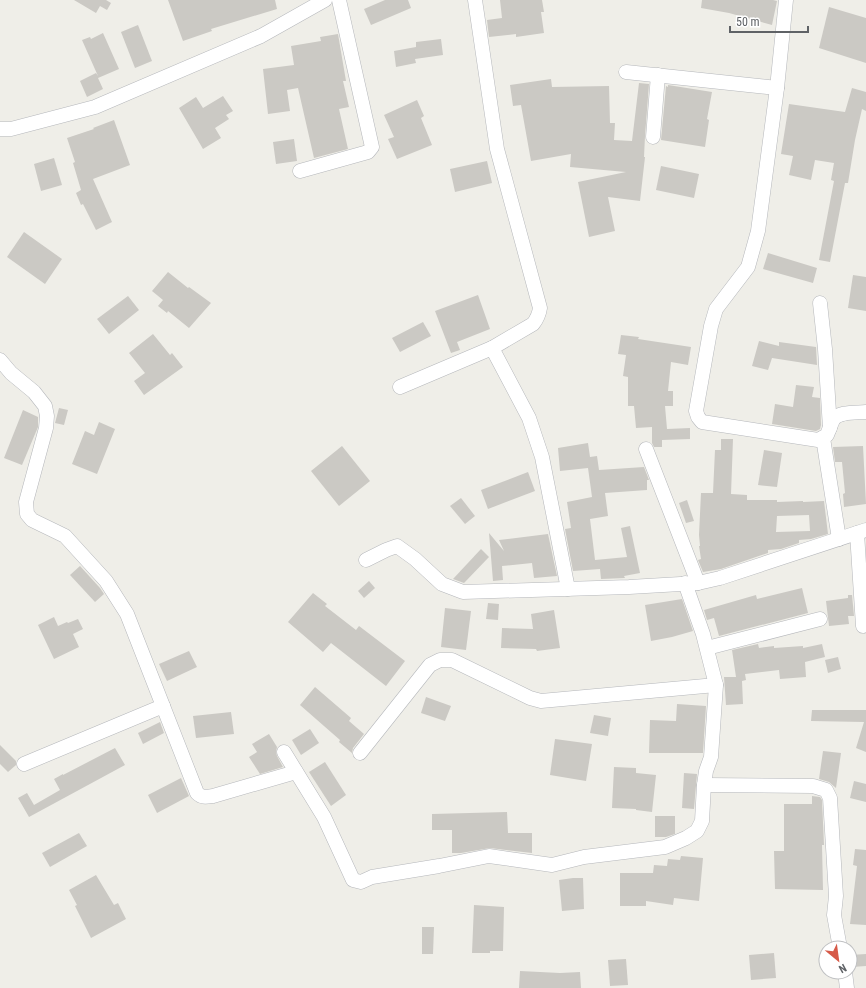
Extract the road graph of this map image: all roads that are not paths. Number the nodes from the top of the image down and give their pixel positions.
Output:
1 (326, 0) edge
2 (339, 0) edge
3 (475, 0) edge
4 (786, 0) edge
5 (626, 72) dead end
6 (658, 76) junction
7 (777, 88) junction
8 (0, 129) edge
9 (653, 137) dead end
10 (300, 171) dead end
11 (820, 302) dead end
12 (492, 348) junction
13 (0, 360) edge
14 (400, 387) dead end
15 (866, 412) edge
16 (827, 433) junction
17 (646, 448) dead end
18 (861, 532) edge
19 (839, 539) junction
20 (366, 560) dead end
21 (692, 583) junction
22 (568, 589) junction
23 (820, 619) dead end
24 (863, 626) dead end
25 (707, 648) junction
26 (716, 685) junction
27 (163, 706) junction
28 (284, 752) dead end
29 (360, 754) dead end
30 (24, 764) dead end
31 (296, 772) junction
32 (704, 785) junction
33 (839, 940) edge

1 - 8 street
2 - 10 street
3 - 12 street
4 - 7 street
5 - 6 street
6 - 7 street
6 - 9 street
7 - 16 street
11 - 16 street
12 - 14 street
12 - 22 street
13 - 27 street
15 - 16 street
16 - 19 street
17 - 21 street
18 - 19 street
18 - 24 street
19 - 21 street
20 - 22 street
21 - 22 street
21 - 25 street
23 - 25 street
25 - 26 street
26 - 29 street
26 - 32 street
27 - 30 street
27 - 31 street
28 - 31 street
31 - 32 street
32 - 33 street

